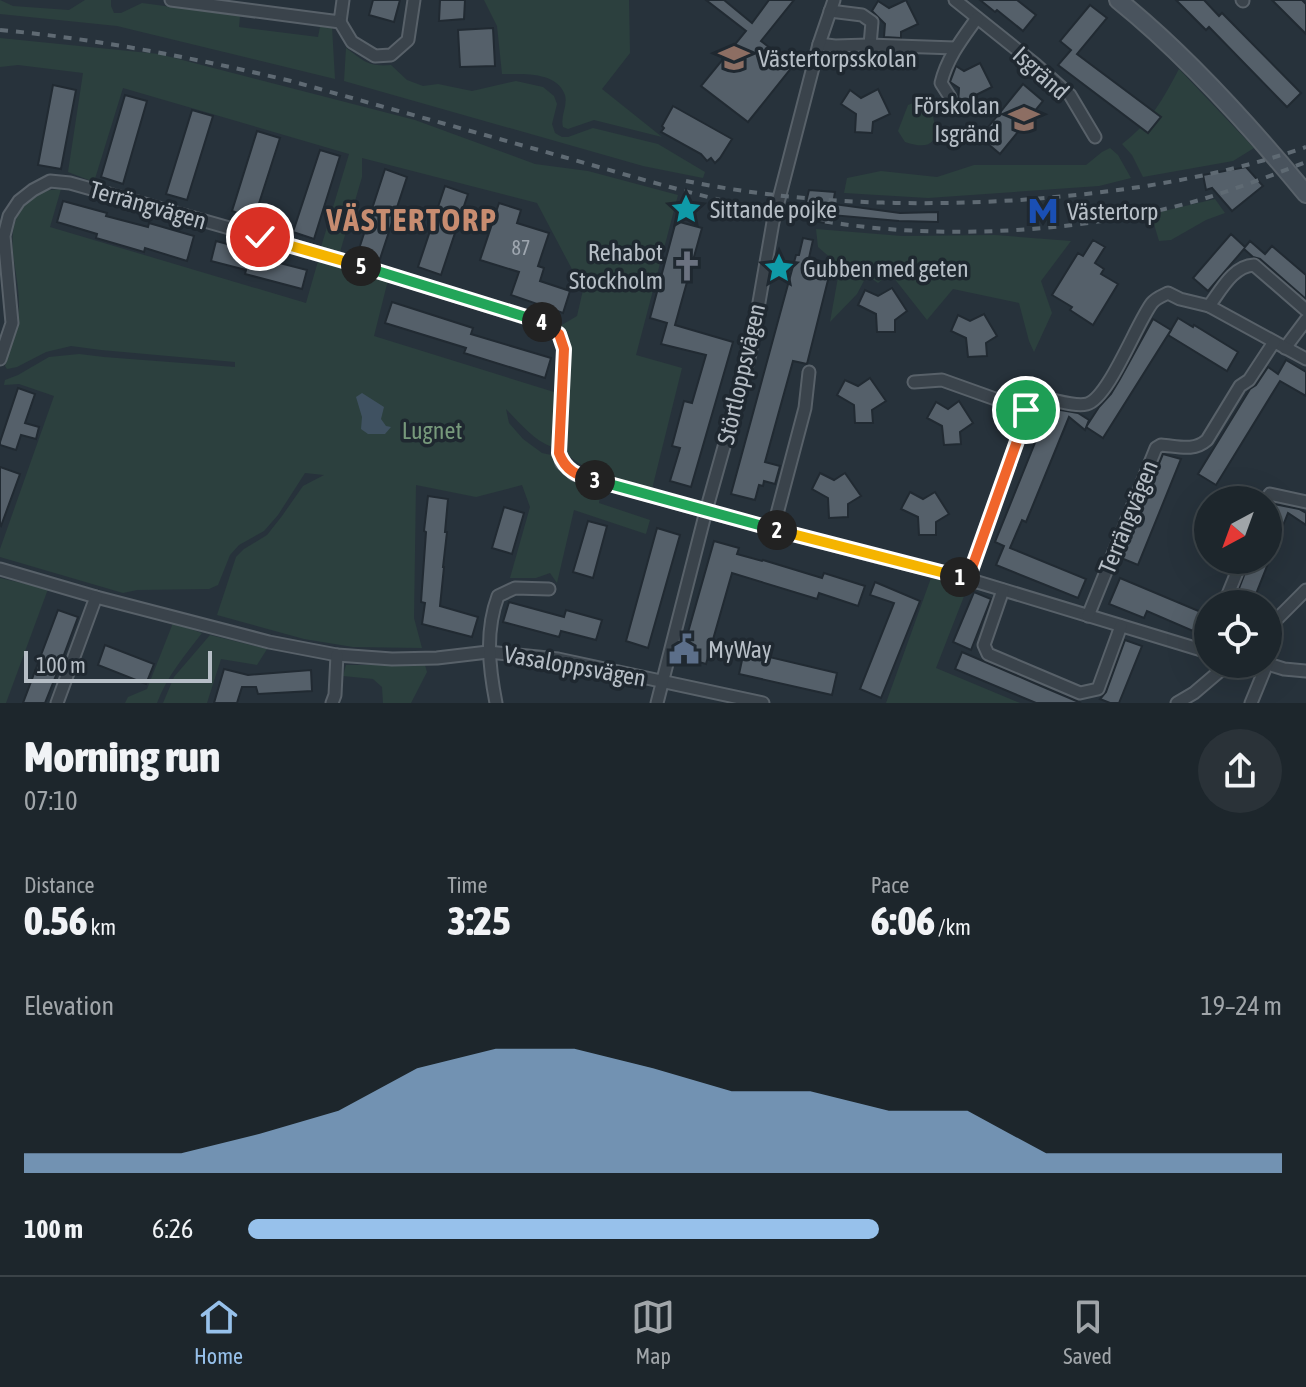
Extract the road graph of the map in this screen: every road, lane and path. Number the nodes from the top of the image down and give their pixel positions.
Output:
1 (171, 0) edge
2 (343, 0) edge
3 (414, 0) edge
4 (955, 0) edge
5 (1118, 0) edge
6 (832, 5) edge
7 (977, 18) junction
8 (340, 22) junction
9 (819, 44) junction
10 (870, 45) junction
11 (955, 48) junction
12 (950, 97) dead end
13 (1095, 137) dead end
14 (1306, 194) edge
15 (1209, 306) junction
16 (1306, 310) edge
17 (1306, 320) edge
18 (1280, 345) junction
19 (0, 359) edge
20 (1306, 359) edge
21 (809, 372) dead end
22 (914, 382) dead end
23 (1043, 398) dead end
24 (1282, 496) edge
25 (1305, 502) edge
26 (706, 511) junction
27 (773, 529) junction
28 (0, 569) edge
29 (968, 579) junction
30 (549, 589) dead end
31 (1003, 590) junction
32 (1306, 590) edge
33 (96, 597) junction
34 (1282, 614) edge
35 (1088, 616) junction
36 (1121, 626) junction
37 (1194, 645) edge
38 (488, 652) junction
39 (337, 655) junction
40 (1282, 668) edge
41 (1306, 671) edge
42 (1212, 678) edge
43 (1261, 678) edge
44 (661, 681) junction
45 (57, 703) edge
46 (332, 703) edge
47 (496, 703) edge
48 (657, 703) edge
49 (762, 703) edge
50 (1177, 703) edge
51 (1251, 703) edge

1 - 8 street
2 - 8 street
3 - 8 street
4 - 7 street, Isgränd
5 - 14 street
6 - 9 street, Störtloppsvägen
6 - 10 street
7 - 11 street
7 - 13 street, Isgränd
9 - 10 street
9 - 26 street, Störtloppsvägen
10 - 11 street
11 - 12 street
15 - 16 street
15 - 18 street
15 - 23 street
17 - 18 street
18 - 20 street
18 - 35 street, Terrängvägen
19 - 26 street, Terrängvägen
21 - 27 street
22 - 29 street
24 - 25 street
26 - 27 street, Terrängvägen
26 - 44 street, Störtloppsvägen
27 - 29 street, Terrängvägen
28 - 33 street, Vasaloppsvägen
29 - 31 street, Terrängvägen
30 - 38 street
31 - 35 street, Terrängvägen
31 - 36 street
32 - 34 street
33 - 39 street, Vasaloppsvägen
33 - 45 street
35 - 36 street, Terrängvägen
36 - 37 street, Terrängvägen
38 - 39 street, Vasaloppsvägen
38 - 44 street, Vasaloppsvägen
38 - 47 street
39 - 46 street
40 - 41 street
42 - 50 street
43 - 51 street
44 - 48 street, Störtloppsvägen
44 - 49 street, Vasaloppsvägen

